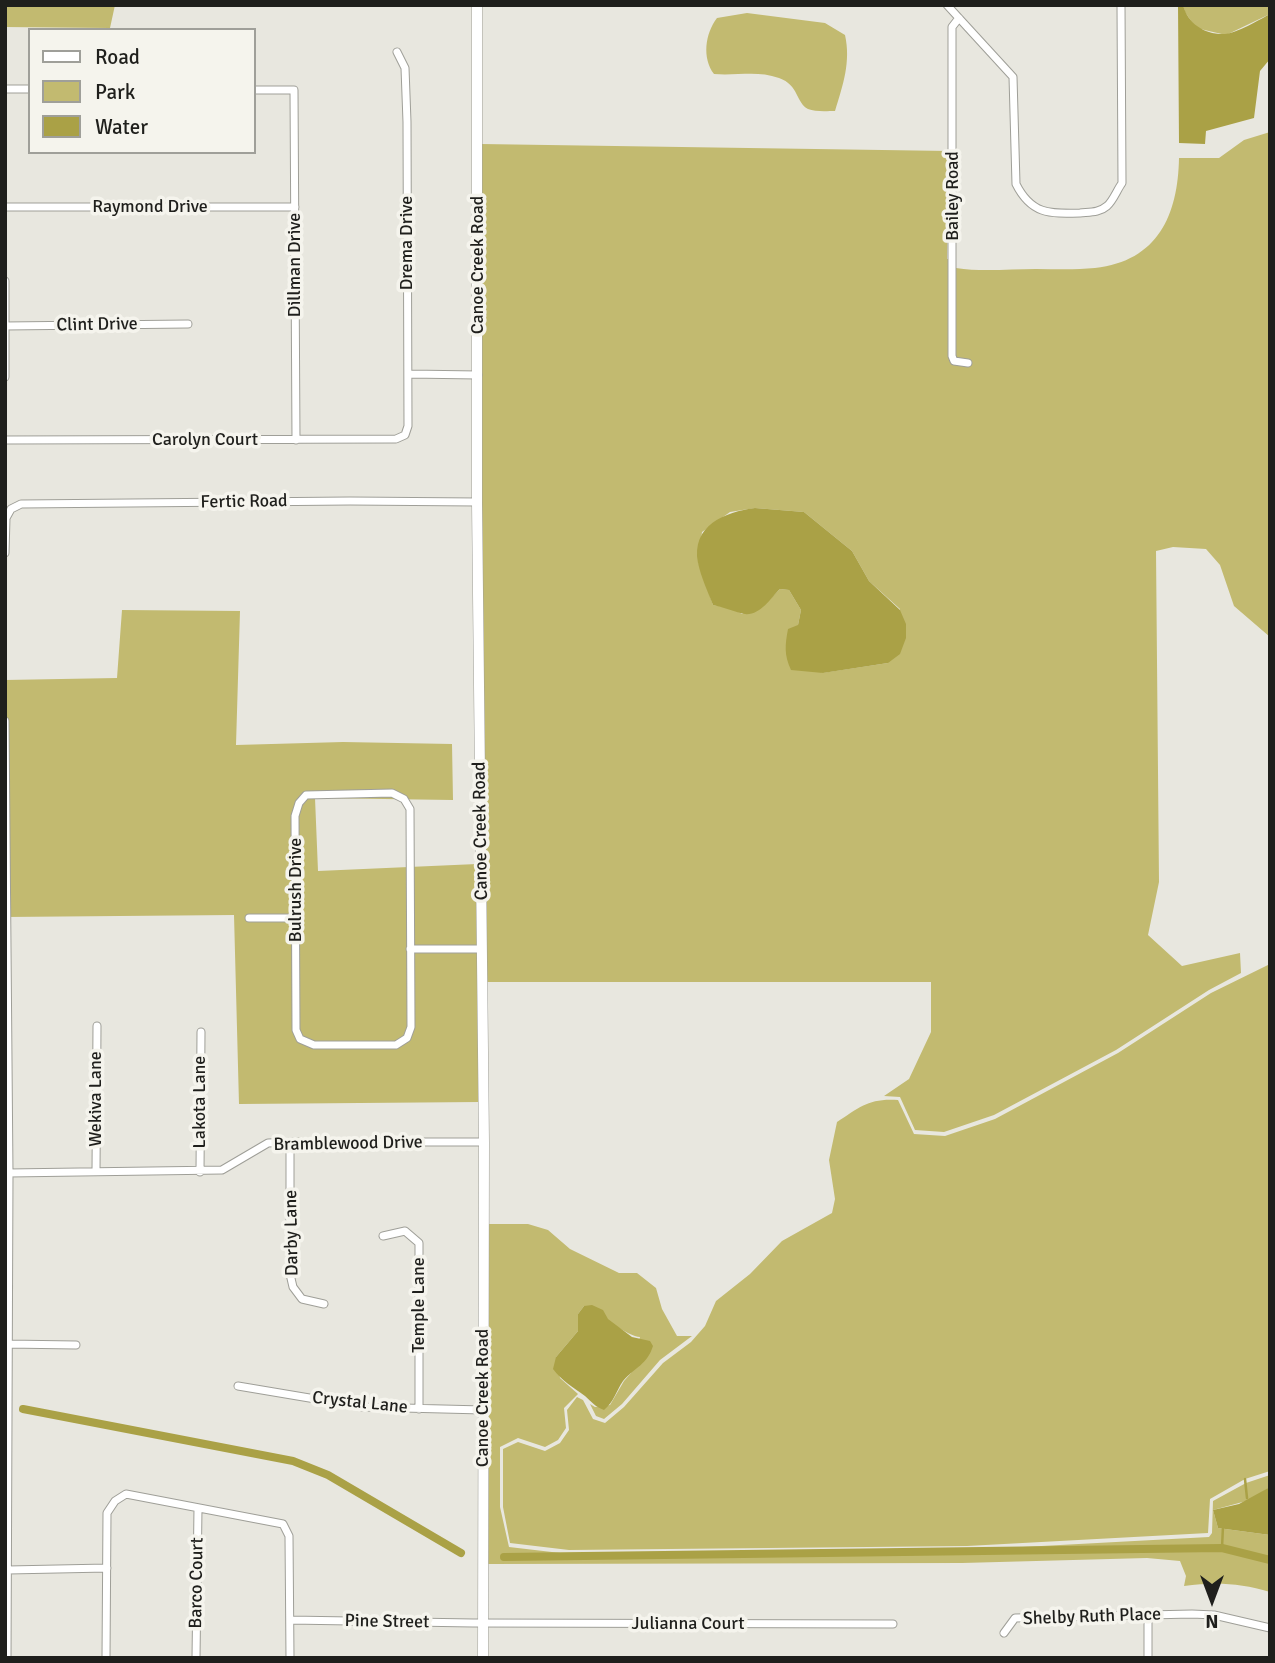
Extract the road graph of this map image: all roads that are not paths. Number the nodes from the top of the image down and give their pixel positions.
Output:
1 (477, 5) edge
2 (947, 5) edge
3 (1121, 5) edge
4 (959, 18) junction
5 (397, 52) dead end
6 (5, 89) edge
7 (28, 89) edge
8 (256, 90) edge
9 (5, 207) edge
10 (295, 207) junction
11 (5, 281) edge
12 (188, 324) dead end
13 (6, 326) edge
14 (968, 363) dead end
15 (409, 374) junction
16 (478, 375) junction
17 (5, 377) edge
18 (405, 435) joint
19 (5, 440) edge
20 (296, 440) junction
21 (477, 502) junction
22 (8, 508) edge
23 (5, 553) edge
24 (5, 721) edge
25 (6, 808) edge
26 (249, 918) dead end
27 (296, 918) junction
28 (482, 949) junction
29 (411, 950) junction
30 (97, 1027) dead end
31 (201, 1032) dead end
32 (290, 1142) junction
33 (484, 1142) junction
34 (96, 1171) junction
35 (9, 1172) junction
36 (200, 1172) junction
37 (383, 1236) dead end
38 (6, 1274) edge
39 (324, 1304) dead end
40 (7, 1344) edge
41 (76, 1345) dead end
42 (239, 1386) dead end
43 (419, 1409) junction
44 (483, 1410) junction
45 (198, 1508) junction
46 (107, 1567) junction
47 (8, 1570) junction
48 (1148, 1615) junction
49 (290, 1620) junction
50 (483, 1623) junction
51 (894, 1625) dead end
52 (1270, 1629) edge
53 (1004, 1633) dead end
54 (7, 1658) edge
55 (106, 1658) edge
56 (196, 1658) edge
57 (290, 1658) edge
58 (483, 1658) edge
59 (1148, 1658) edge

1 - 16 main road, Canoe Creek Road
2 - 4 street
3 - 4 street
4 - 14 street, Bailey Road
5 - 15 street, Drema Drive
6 - 7 street
8 - 10 street, Dillman Drive
9 - 10 street, Raymond Drive
10 - 20 street, Dillman Drive
11 - 13 street
12 - 13 street, Clint Drive
13 - 17 street
15 - 16 street
15 - 18 street, Drema Drive
16 - 21 main road, Canoe Creek Road
18 - 20 street, Carolyn Court
19 - 20 street, Carolyn Court
21 - 22 street, Fertic Road
21 - 28 main road, Canoe Creek Road
22 - 23 street
24 - 25 street
25 - 35 street
26 - 27 street
27 - 29 street, Bulrush Drive
27 - 29 street, Bulrush Drive
28 - 29 street
28 - 33 main road, Canoe Creek Road
30 - 34 street, Wekiva Lane
31 - 36 street, Lakota Lane
32 - 33 street, Bramblewood Drive
32 - 36 street, Bramblewood Drive
32 - 39 street, Darby Lane
33 - 44 main road, Canoe Creek Road
34 - 35 street, Bramblewood Drive
34 - 36 street, Bramblewood Drive
35 - 38 street
37 - 43 street, Temple Lane
38 - 40 street
40 - 41 street
40 - 47 street
42 - 43 street, Crystal Lane
43 - 44 street, Crystal Lane
44 - 50 main road, Canoe Creek Road
45 - 46 street
45 - 49 street
45 - 56 street, Barco Court
46 - 47 street
46 - 55 street
47 - 54 street
48 - 52 street, Shelby Ruth Place
48 - 53 street, Shelby Ruth Place
48 - 59 street
49 - 50 street, Pine Street
49 - 57 street
50 - 51 street, Julianna Court
50 - 58 main road, Canoe Creek Road

